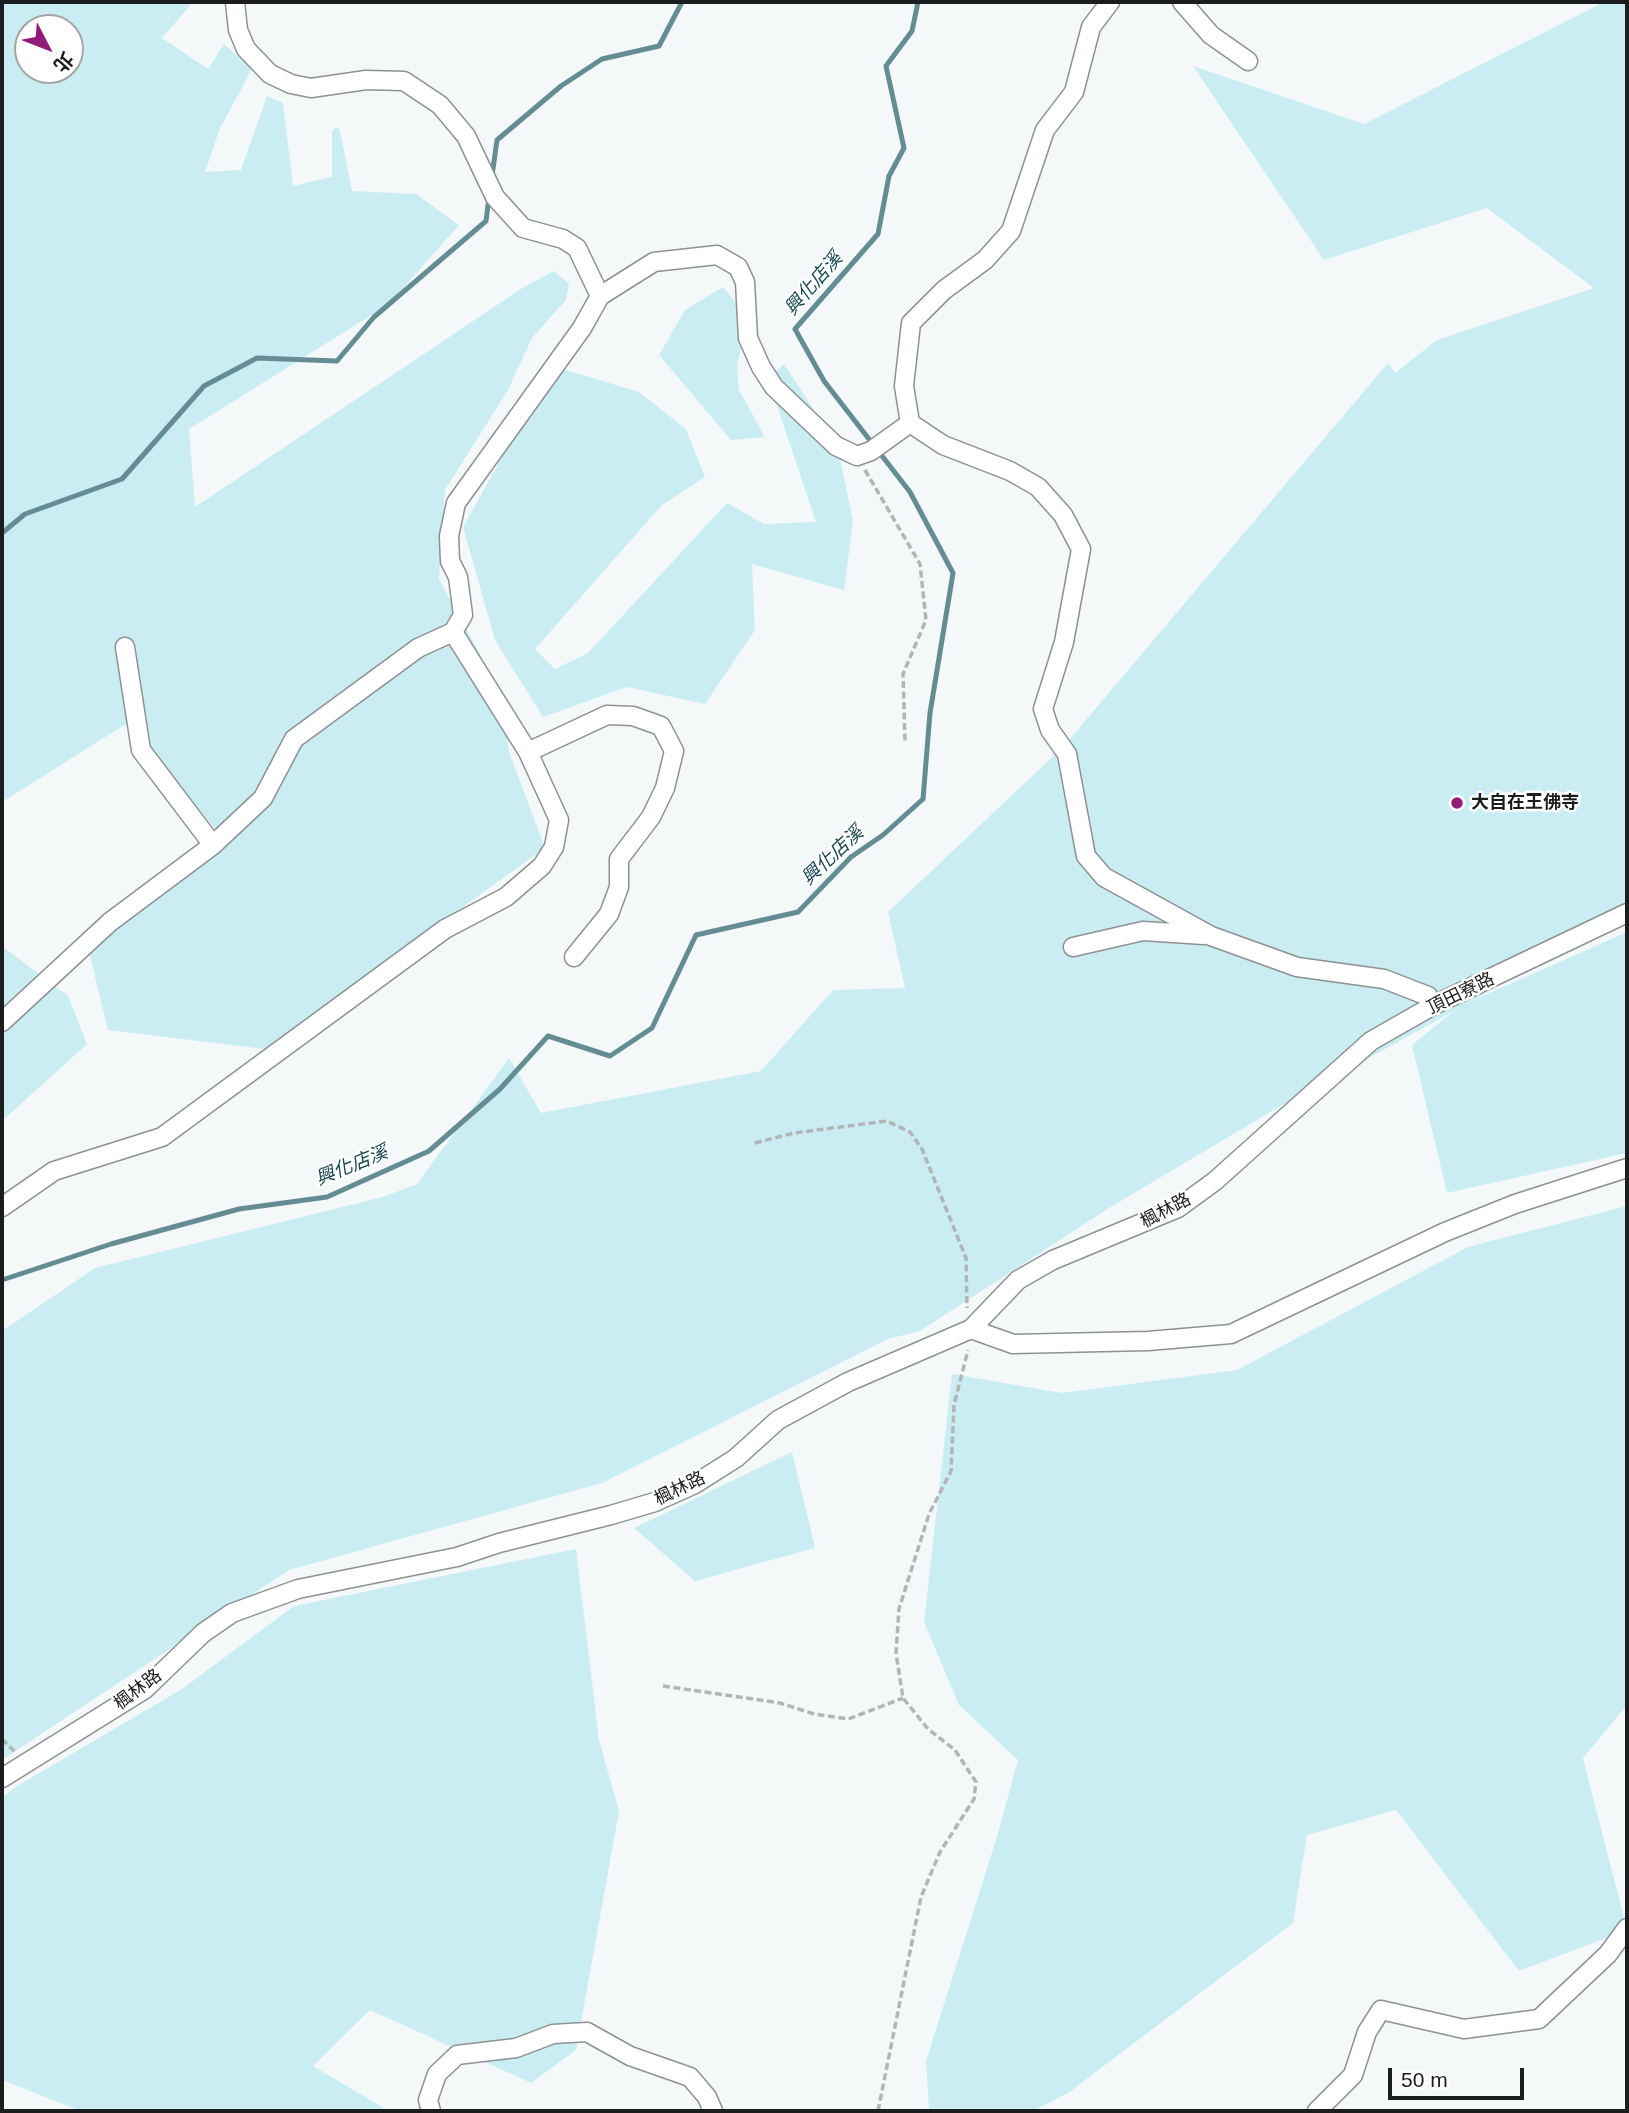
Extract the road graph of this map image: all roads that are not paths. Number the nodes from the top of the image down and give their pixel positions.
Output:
1 (235, 2) edge
2 (1110, 2) edge
3 (1182, 2) edge
4 (1248, 61) dead end
5 (600, 296) junction
6 (910, 423) junction
7 (453, 632) junction
8 (125, 648) dead end
9 (528, 752) junction
10 (214, 845) junction
11 (1627, 913) edge
12 (1211, 936) junction
13 (1073, 947) dead end
14 (574, 957) dead end
15 (1434, 1005) junction
16 (2, 1021) edge
17 (1308, 1096) joint
18 (1627, 1168) edge
19 (2, 1207) edge
20 (971, 1329) junction
21 (2, 1778) edge
22 (1627, 1928) edge
23 (431, 2111) edge
24 (713, 2111) edge
25 (1317, 2111) edge

1 - 5 street
2 - 6 street
3 - 4 street
5 - 6 street
5 - 7 street
6 - 12 street
7 - 9 street
7 - 10 street
8 - 10 street
9 - 14 street
9 - 19 street
10 - 16 street
11 - 15 street, 頂田寮路
12 - 13 street
12 - 15 street
15 - 17 street, 頂田寮路
17 - 20 street, 楓林路
18 - 20 street
20 - 21 street, 楓林路
22 - 25 street
23 - 24 street

